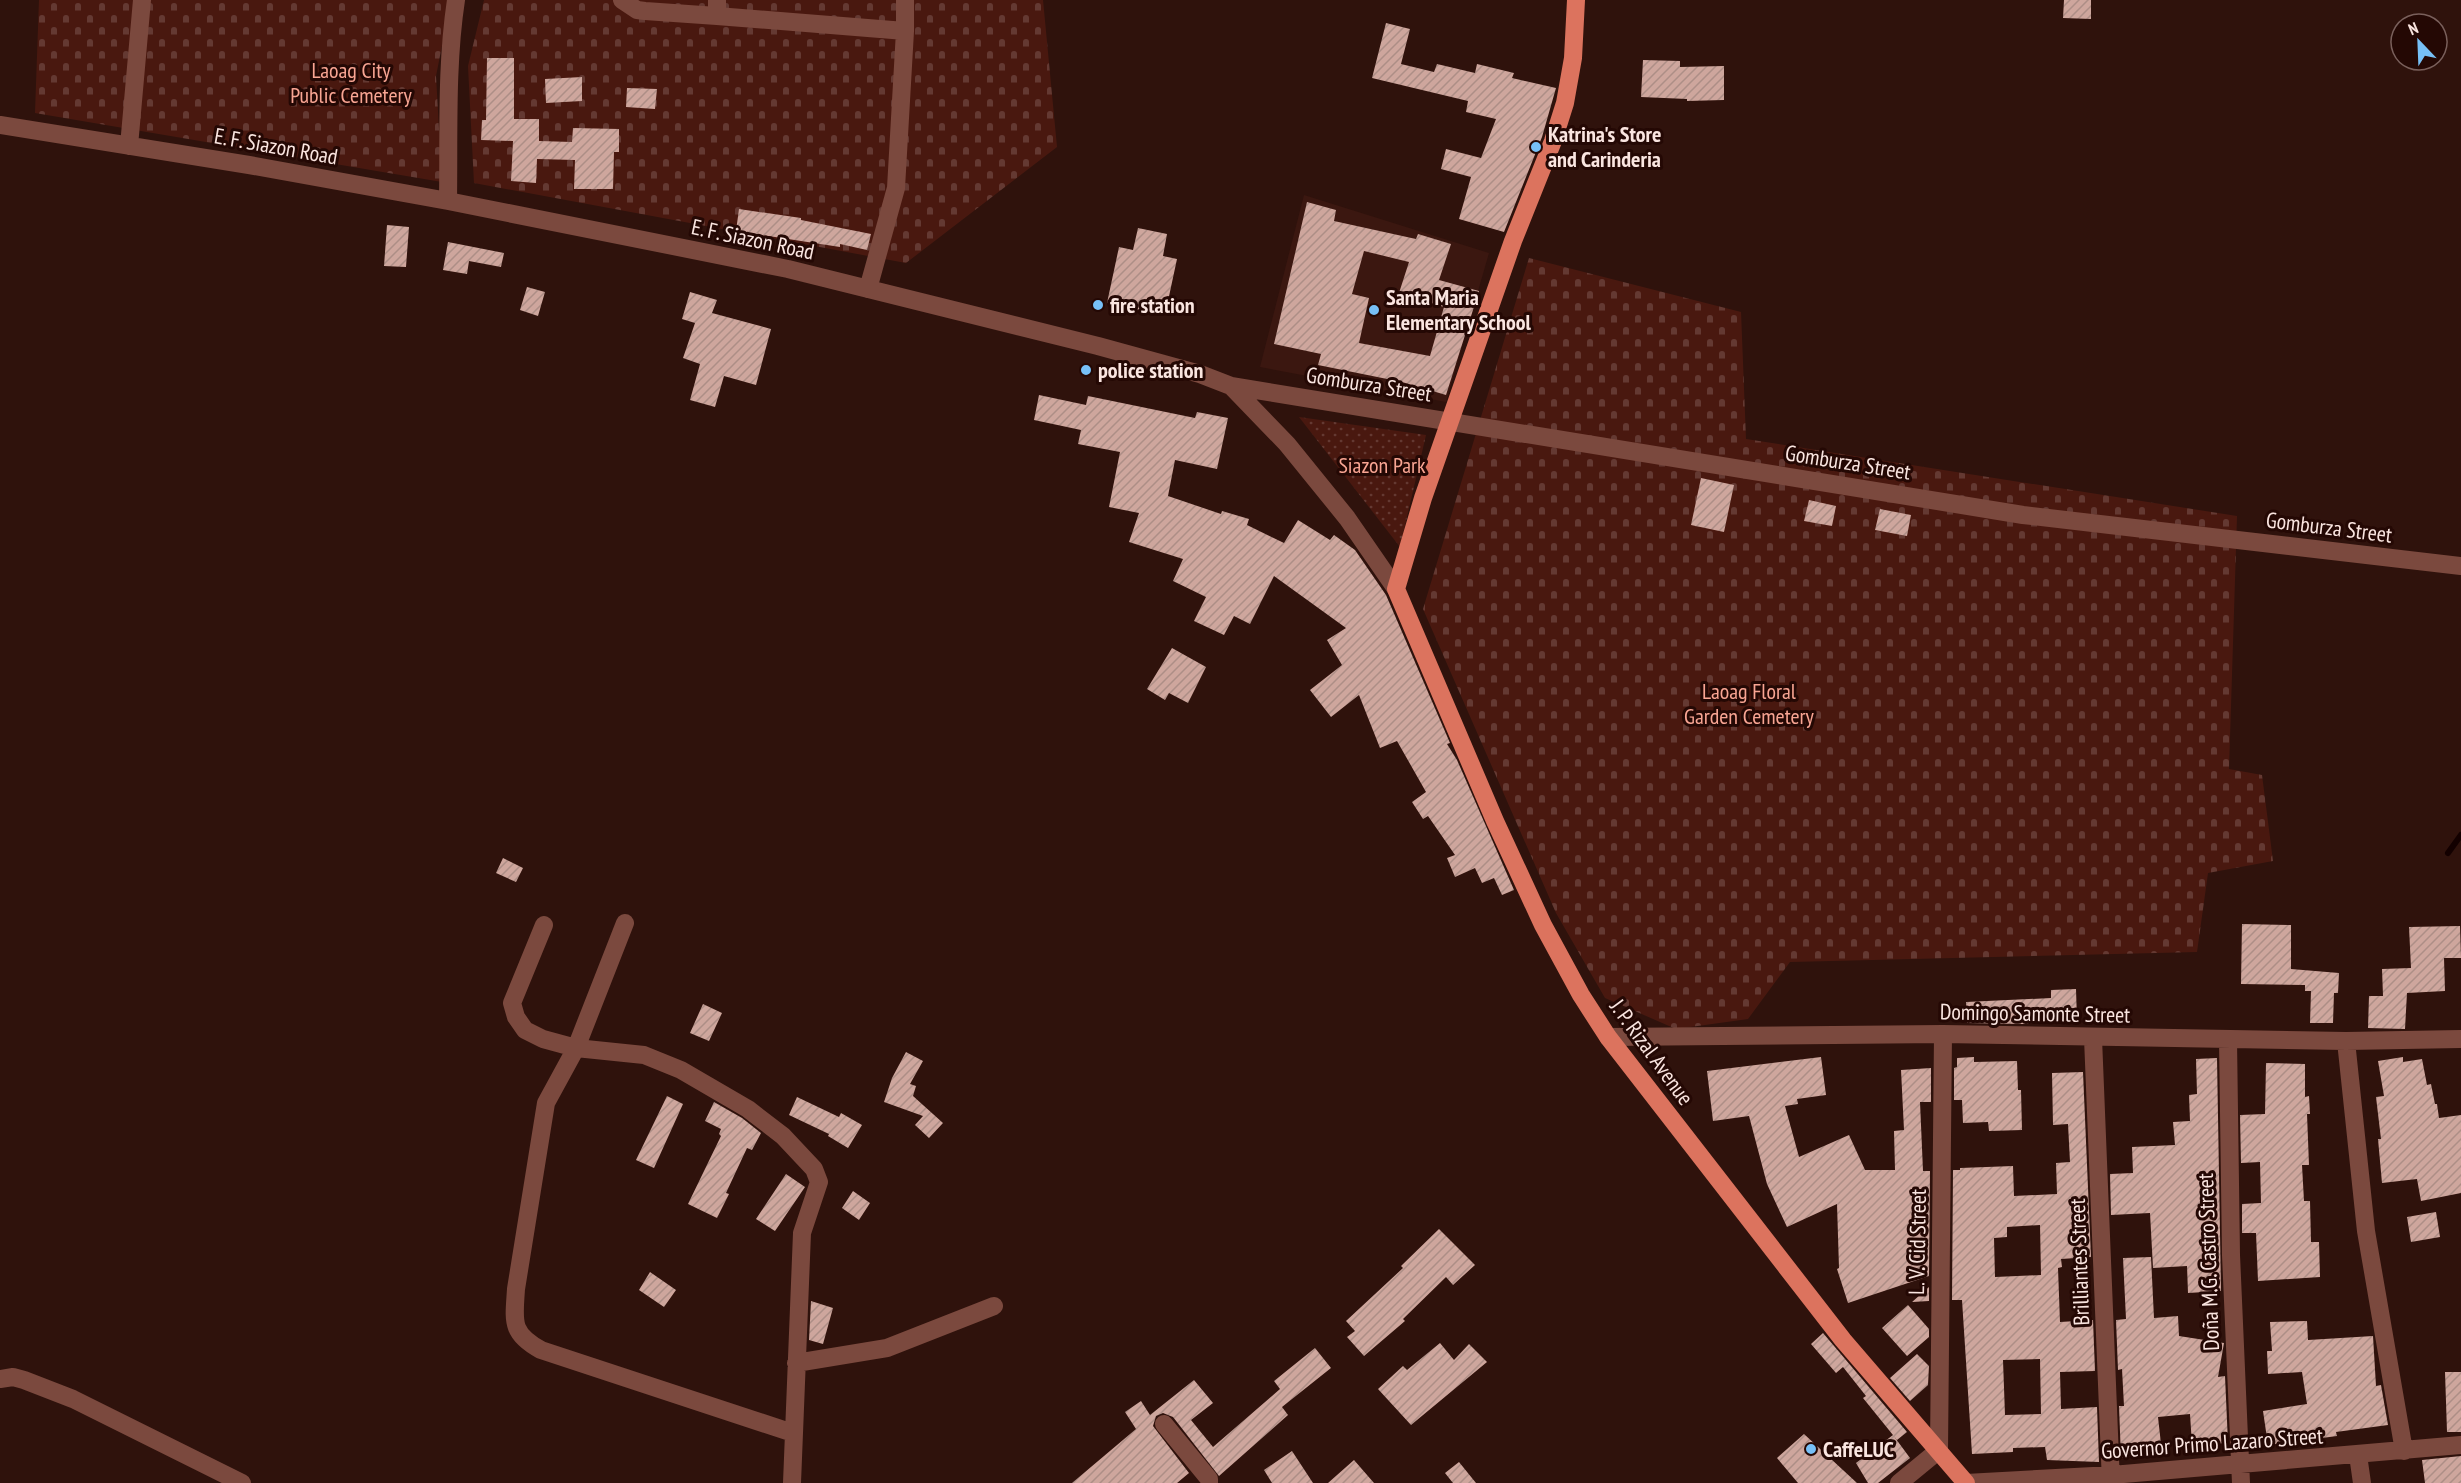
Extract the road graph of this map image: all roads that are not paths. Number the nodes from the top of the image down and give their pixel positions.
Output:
1 (142, 0) edge
2 (456, 0) edge
3 (622, 0) edge
4 (905, 0) edge
5 (1576, 0) edge
6 (717, 8) edge
7 (905, 31) junction
8 (0, 125) edge
9 (129, 146) junction
10 (447, 201) junction
11 (868, 289) junction
12 (1230, 386) junction
13 (1451, 422) junction
14 (2461, 566) edge
15 (1396, 589) junction
16 (625, 923) dead end
17 (544, 925) dead end
18 (1942, 1034) junction
19 (1608, 1037) junction
20 (2093, 1038) junction
21 (2461, 1039) edge
22 (2228, 1040) junction
23 (2346, 1041) junction
24 (576, 1048) junction
25 (994, 1306) dead end
26 (796, 1363) junction
27 (0, 1379) edge
28 (1164, 1424) dead end
29 (793, 1433) junction
30 (2461, 1445) edge
31 (1939, 1450) junction
32 (2404, 1451) junction
33 (2358, 1455) junction
34 (2239, 1465) junction
35 (2111, 1479) edge
36 (231, 1480) edge
37 (792, 1483) edge
38 (1209, 1483) edge
39 (1899, 1483) edge
40 (1966, 1483) edge
41 (2241, 1483) edge
42 (2362, 1483) edge

1 - 9 street
2 - 10 street
3 - 6 street
4 - 7 street
5 - 13 main road
6 - 7 street
7 - 11 street
8 - 9 street, E. F. Siazon Road
9 - 10 street, E. F. Siazon Road
10 - 11 street, E. F. Siazon Road
11 - 12 street, E. F. Siazon Road
12 - 13 street, Gomburza Street
12 - 15 street, E. F. Siazon Road
13 - 14 street, Gomburza Street
13 - 15 main road
15 - 19 main road, J. P. Rizal Avenue
16 - 24 street
17 - 24 street
18 - 19 street, Domingo Samonte Street
18 - 20 street, Domingo Samonte Street
18 - 31 street, L. V. Cid Street
19 - 31 main road, J. P. Rizal Avenue
20 - 22 street, Domingo Samonte Street
20 - 35 street, Brilliantes Street
21 - 23 street, Domingo Samonte Street
22 - 23 street, Domingo Samonte Street
22 - 34 street, Doña M.G. Castro Street
23 - 32 street
24 - 26 street
24 - 29 street
25 - 26 street
26 - 29 street
27 - 36 street
28 - 38 street
29 - 37 street
30 - 32 street, Governor Primo Lazaro Street
31 - 39 street
31 - 40 main road, J. P. Rizal Avenue
32 - 33 street, Governor Primo Lazaro Street
33 - 34 street, Governor Primo Lazaro Street
33 - 42 street
34 - 35 street, Governor Primo Lazaro Street
34 - 41 street, Doña M.G. Castro Street
35 - 40 street, Governor Primo Lazaro Street

